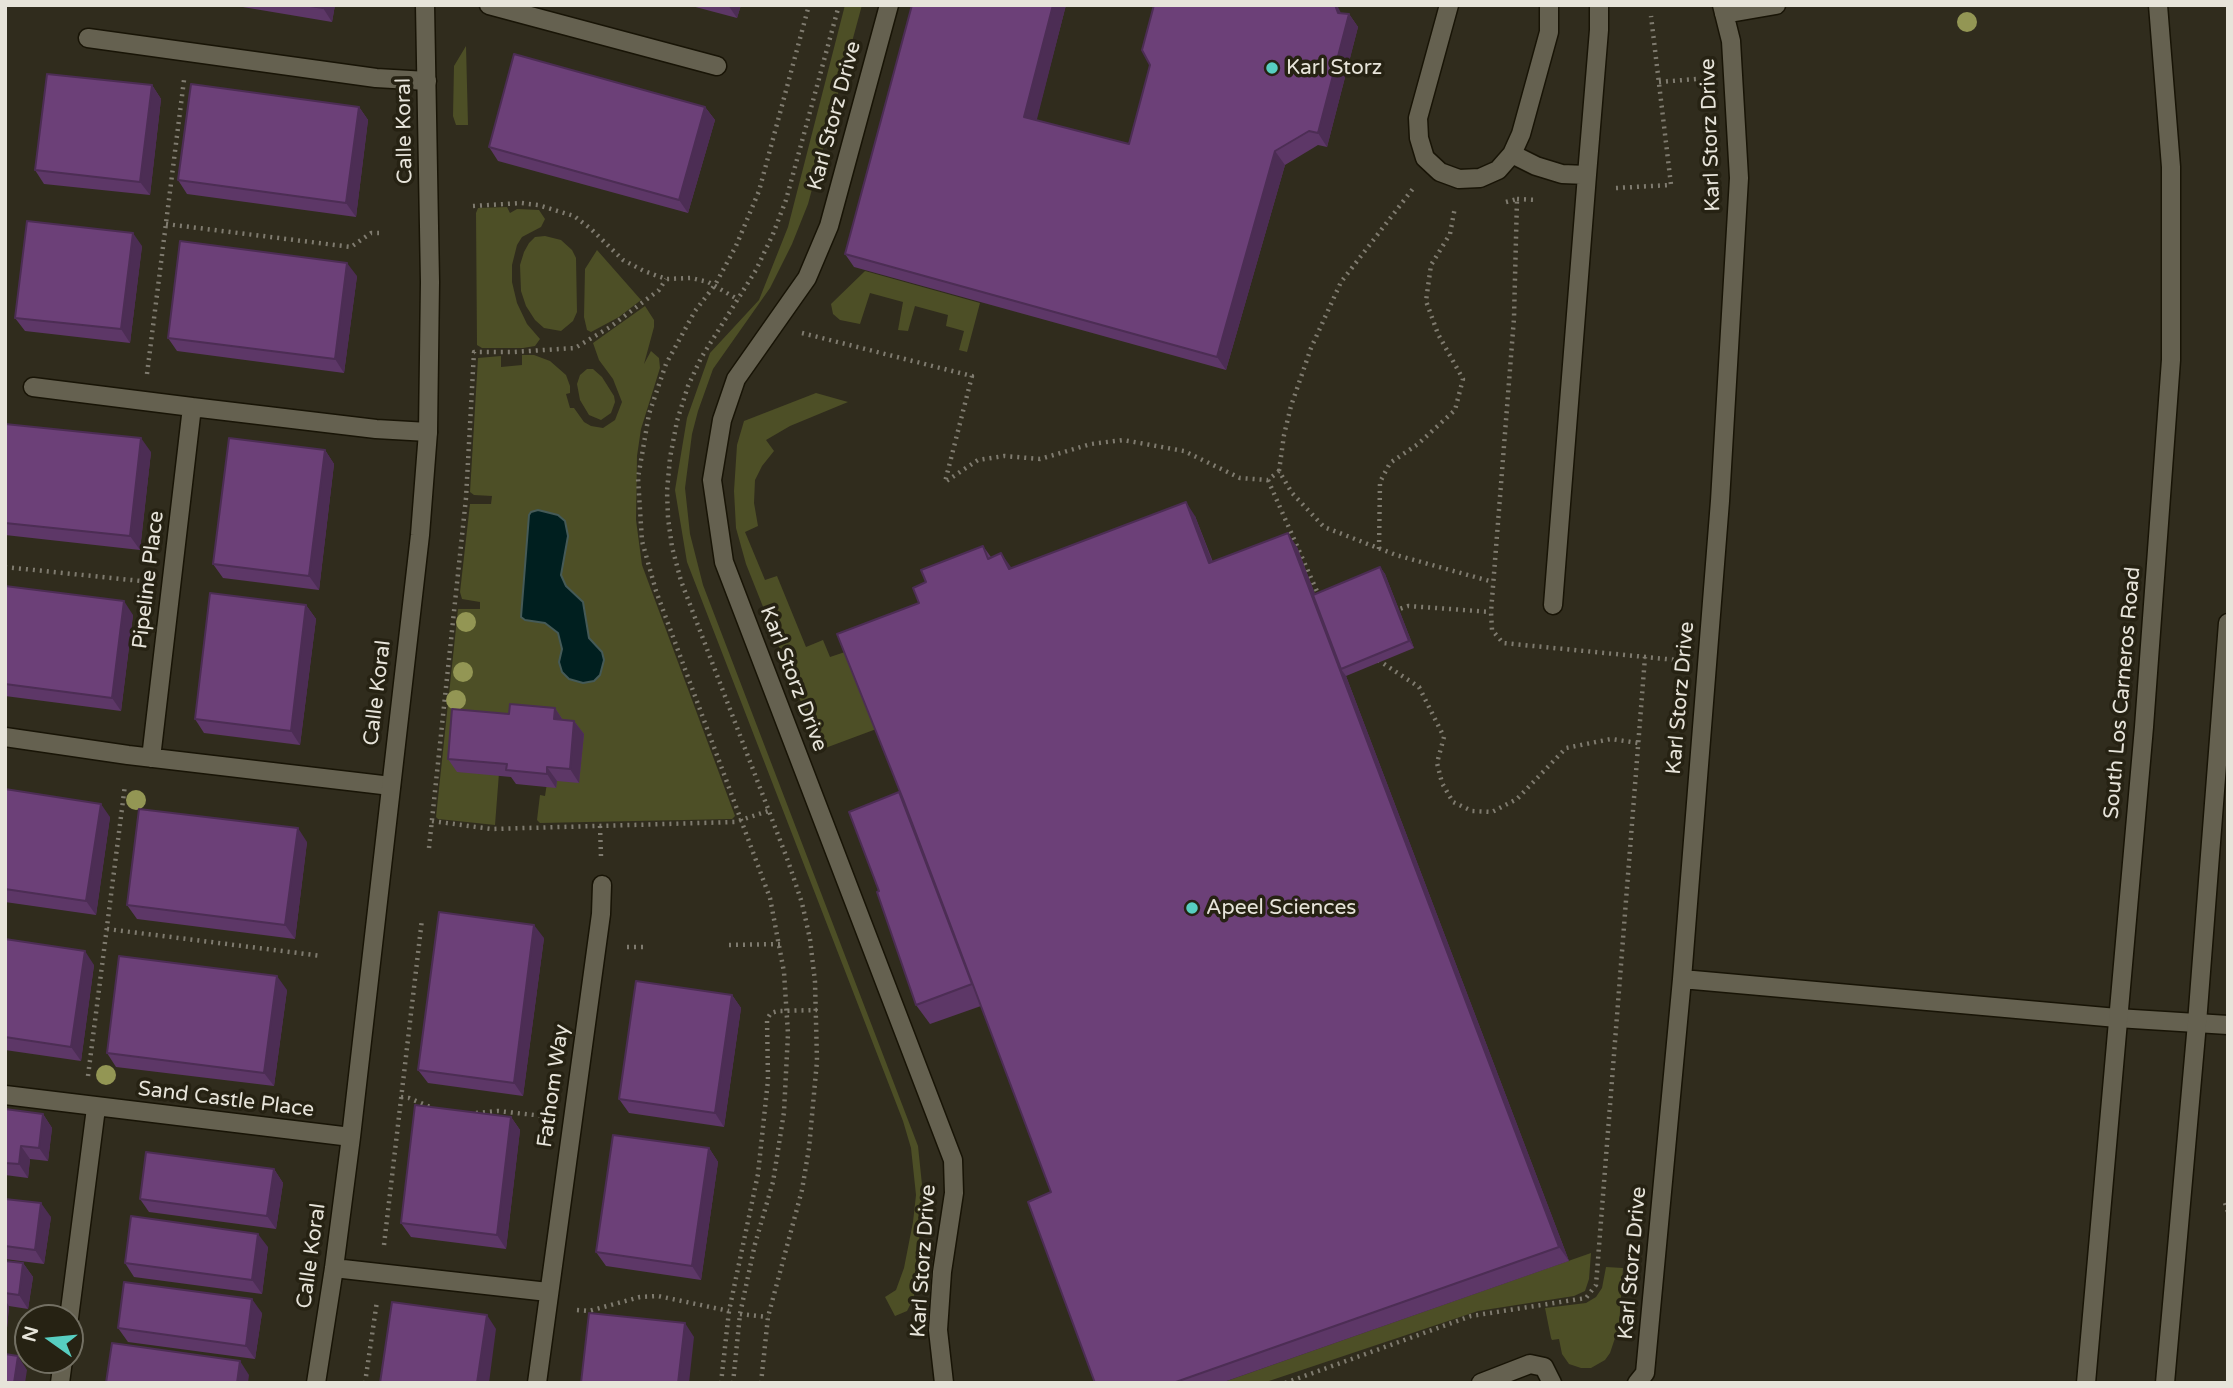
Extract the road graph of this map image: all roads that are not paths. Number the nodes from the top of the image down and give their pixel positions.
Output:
1 (425, 5) edge
2 (489, 5) edge
3 (890, 5) edge
4 (1449, 5) edge
5 (1549, 5) edge
6 (1599, 5) edge
7 (1776, 5) edge
8 (2158, 5) edge
9 (1723, 10) edge
10 (88, 38) dead end
11 (717, 66) dead end
12 (427, 81) junction
13 (1512, 154) junction
14 (1587, 175) junction
15 (33, 387) dead end
16 (192, 407) junction
17 (428, 432) junction
18 (1553, 605) dead end
19 (2228, 623) edge
20 (5, 737) edge
21 (151, 758) junction
22 (391, 786) junction
23 (601, 885) dead end
24 (1682, 979) junction
25 (2117, 1018) junction
26 (2197, 1023) junction
27 (2228, 1025) edge
28 (5, 1095) edge
29 (96, 1108) junction
30 (351, 1137) junction
31 (334, 1268) junction
32 (548, 1292) junction
33 (70, 1304) edge
34 (316, 1383) edge
35 (537, 1383) edge
36 (944, 1383) edge
37 (1481, 1383) edge
38 (1552, 1383) edge
39 (1637, 1383) edge
40 (2086, 1383) edge
41 (2165, 1383) edge

1 - 12 street, Calle Koral
2 - 11 street
3 - 36 street, Karl Storz Drive
4 - 13 street
5 - 13 street
6 - 14 street
7 - 9 street, Karl Storz Drive
8 - 25 street, South Los Carneros Road
9 - 24 street, Karl Storz Drive
10 - 12 street
12 - 17 street, Calle Koral
13 - 14 street
14 - 18 street
15 - 16 street
16 - 17 street
16 - 21 street, Pipeline Place
17 - 22 street, Calle Koral
19 - 26 street
20 - 21 street
21 - 22 street
22 - 30 street, Calle Koral
23 - 32 street, Fathom Way
24 - 25 street
24 - 39 street, Karl Storz Drive
25 - 26 street
25 - 40 street, South Los Carneros Road
26 - 27 street
26 - 41 street
28 - 29 street, Sand Castle Place
29 - 30 street, Sand Castle Place
29 - 33 street
30 - 31 street, Calle Koral
31 - 32 street
31 - 34 street, Calle Koral
32 - 35 street, Fathom Way
37 - 38 street

